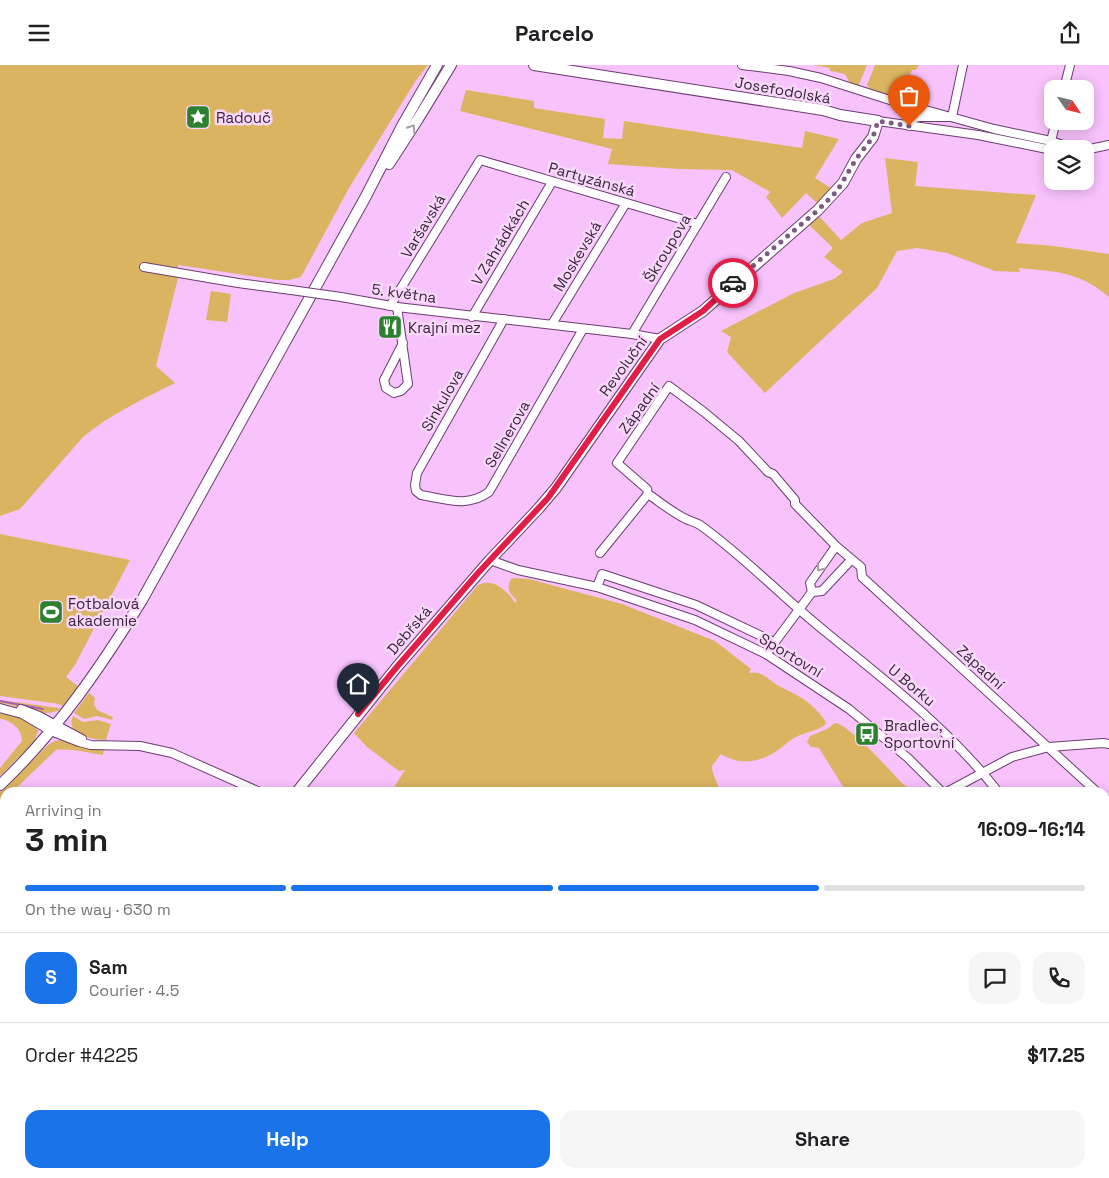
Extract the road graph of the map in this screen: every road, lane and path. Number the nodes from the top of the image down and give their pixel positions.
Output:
1 (439, 65) edge
2 (451, 65) edge
3 (534, 65) edge
4 (742, 65) edge
5 (963, 65) edge
6 (1070, 65) edge
7 (1066, 80) edge
8 (952, 117) junction
9 (878, 121) junction
10 (909, 126) junction
11 (1046, 140) edge
12 (1109, 145) edge
13 (1044, 148) edge
14 (1094, 148) edge
15 (480, 160) joint
16 (726, 177) dead end
17 (552, 182) junction
18 (365, 198) junction
19 (626, 203) junction
20 (698, 224) junction
21 (144, 267) dead end
22 (394, 307) junction
23 (472, 317) junction
24 (504, 319) junction
25 (552, 324) junction
26 (583, 329) junction
27 (632, 334) junction
28 (660, 339) junction
29 (403, 343) junction
30 (617, 463) joint
31 (648, 494) junction
32 (421, 495) joint
33 (836, 546) junction
34 (600, 553) dead end
35 (490, 560) junction
36 (852, 560) junction
37 (597, 587) junction
38 (812, 592) junction
39 (798, 609) junction
40 (774, 642) junction
41 (766, 654) junction
42 (0, 707) edge
43 (54, 728) junction
44 (1109, 743) edge
45 (1049, 747) junction
46 (983, 772) junction
47 (0, 785) edge
48 (248, 787) edge
49 (301, 787) edge
50 (938, 787) edge
51 (955, 787) edge
52 (994, 787) edge
53 (1092, 787) edge

1 - 18 main road
18 -> 2 main road
3 - 9 main road, Josefodolská
4 - 8 street, Josefodolská
5 - 8 street
6 - 7 street
8 - 10 street, Josefodolská
8 - 11 street, Josefodolská
9 - 10 street, Josefodolská
9 - 28 main road, Revoluční
10 - 13 street, Josefodolská
12 - 14 street
15 - 17 street, Partyzánská
15 - 22 street, Varšavská
16 - 20 street, Škroupova
17 - 19 street, Partyzánská
17 - 23 street, V Zahrádkách
18 - 43 main road
19 - 20 street, Partyzánská
19 - 25 street, Moskevská
20 - 27 street, Škroupova
21 - 22 street, 5. května, bridge
22 - 23 street, 5. května
22 - 29 street
23 - 24 street, 5. května
24 - 25 street, 5. května
24 - 32 street, Sinkulova
25 - 26 street, 5. května
26 - 27 street, 5. května
26 - 32 street, Sellnerova
27 - 28 street, 5. května
28 - 35 main road, Revoluční
29 - 29 street
30 - 31 street, U Borku
30 - 33 street, Západní
31 - 34 street
31 - 39 street, U Borku
33 - 36 street, Západní
33 -> 38 street
35 - 37 street, Sportovní
35 - 49 main road, Debřská
36 - 38 street
36 - 45 street, Západní
37 - 40 street, Sportovní
37 - 41 street, Sportovní
38 - 39 street
39 - 40 street
39 - 46 street, U Borku
40 - 41 street
41 - 50 street, Sportovní
42 - 43 street
43 - 47 main road
43 - 48 street
44 - 45 street
45 - 46 street
45 - 53 street, Západní
46 - 51 street
46 - 52 street, U Borku

